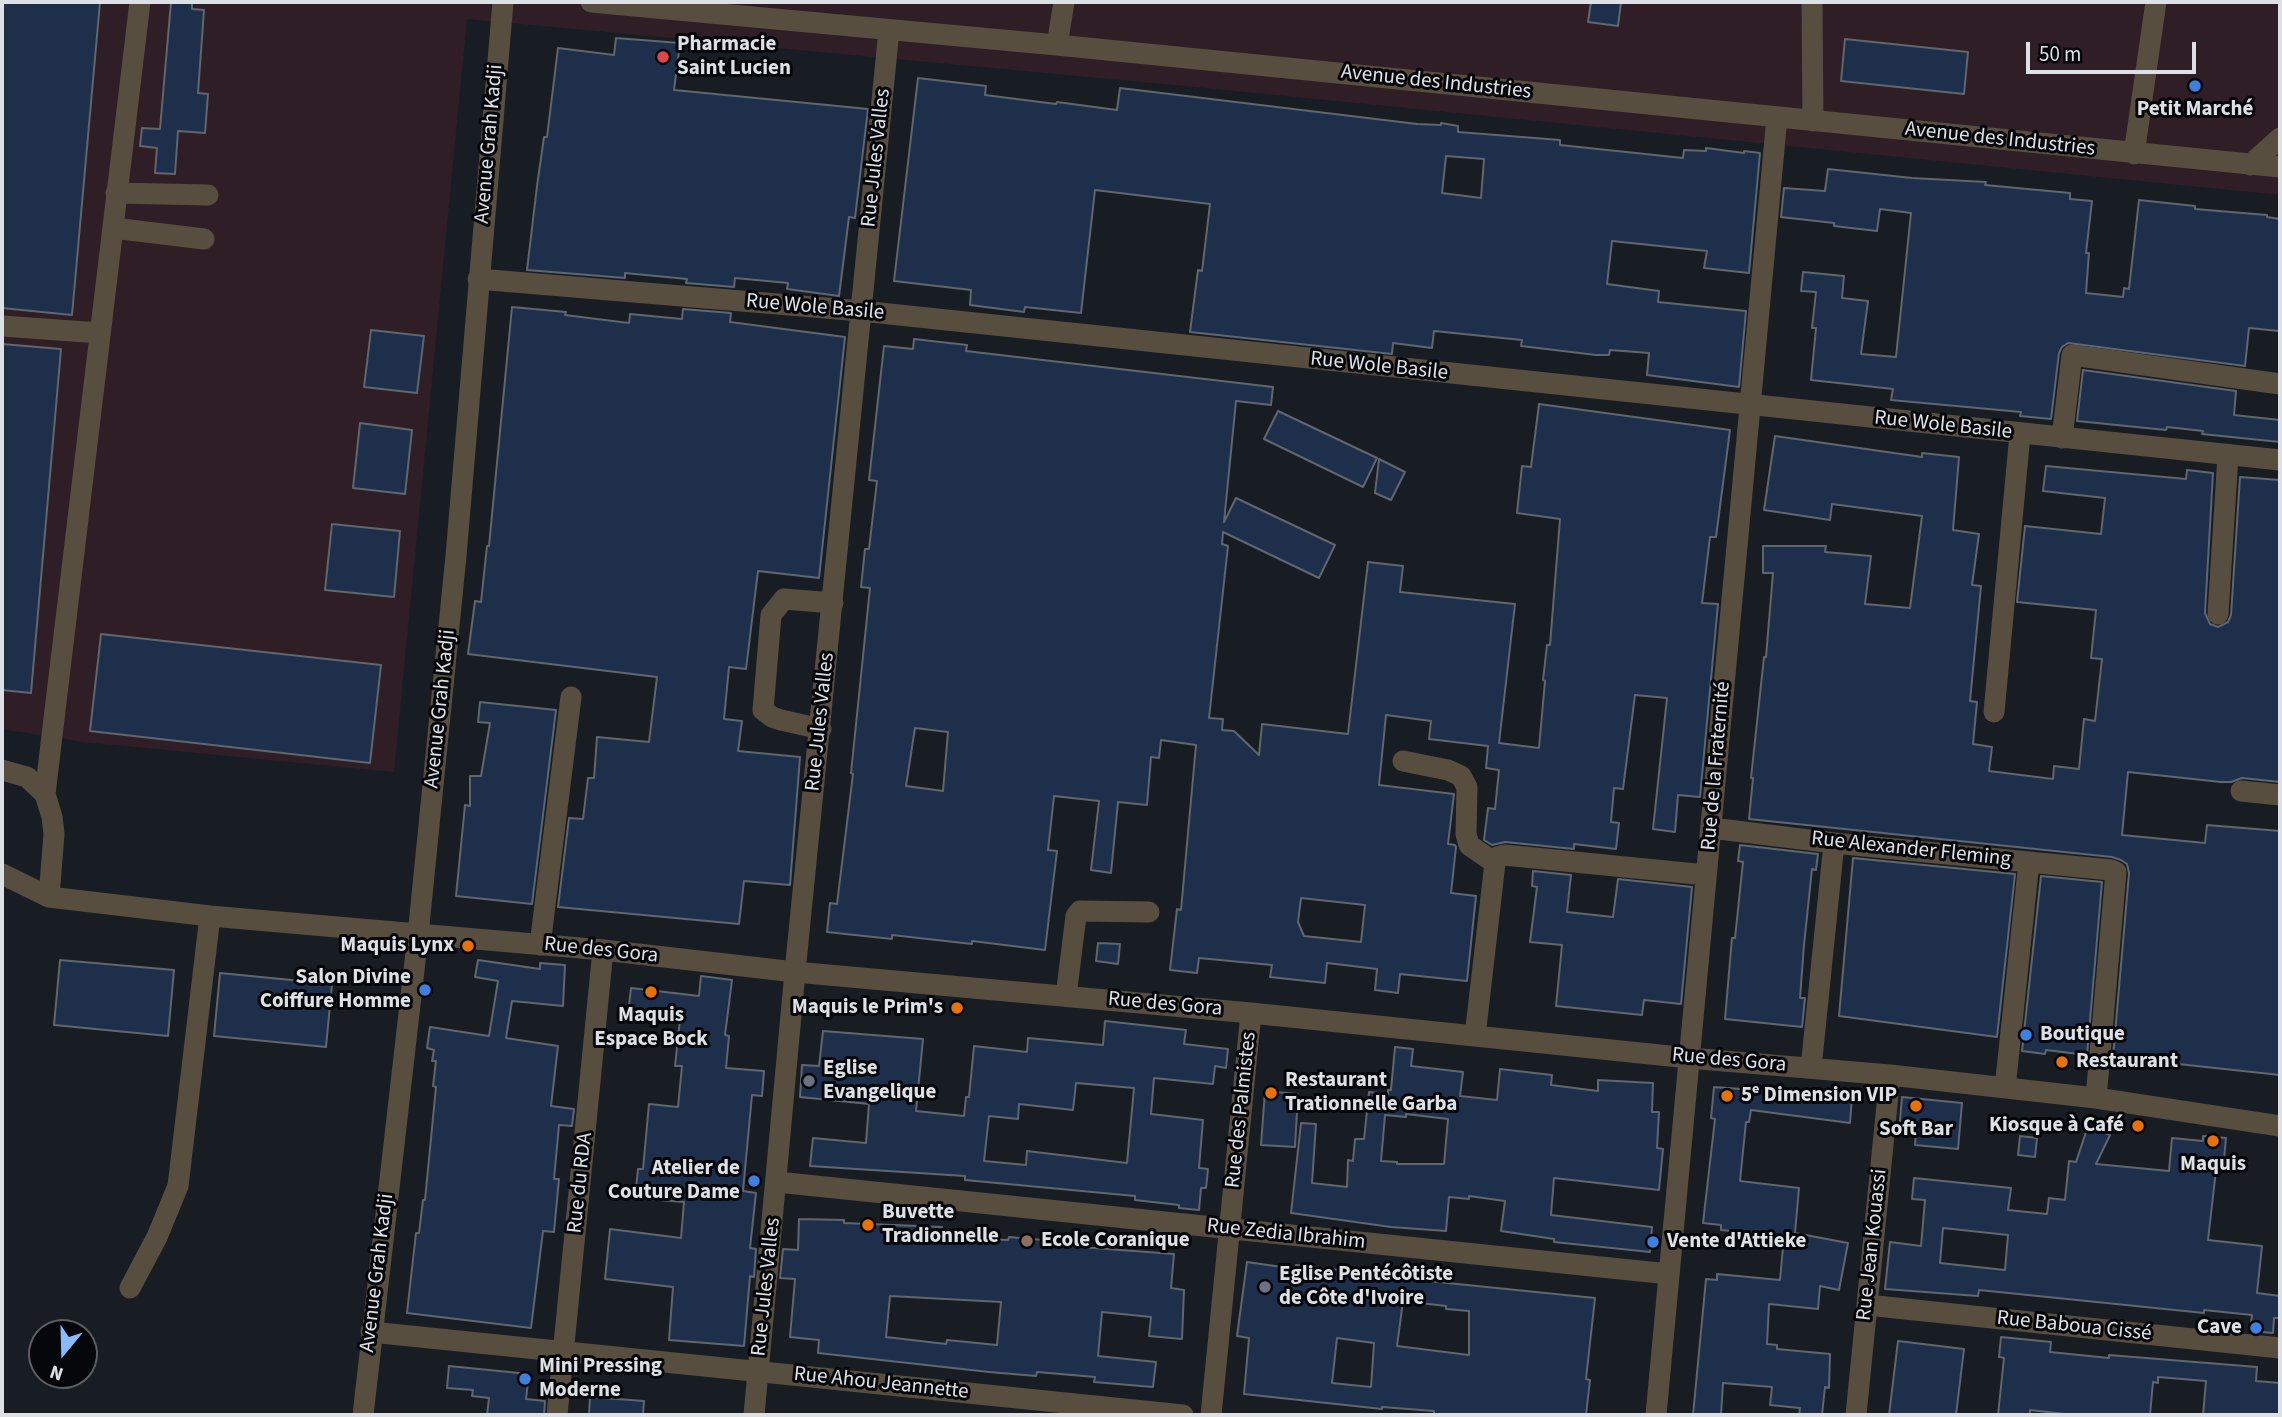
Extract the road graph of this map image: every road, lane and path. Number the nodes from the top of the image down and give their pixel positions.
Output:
1 (140, 2) edge
2 (503, 2) edge
3 (591, 2) edge
4 (1064, 2) edge
5 (1812, 2) edge
6 (2156, 2) edge
7 (889, 30) junction
8 (1057, 46) junction
9 (1777, 117) junction
10 (1813, 121) junction
11 (2280, 138) edge
12 (2134, 154) junction
13 (2250, 165) junction
14 (2280, 167) edge
15 (116, 193) junction
16 (208, 195) dead end
17 (113, 228) junction
18 (204, 239) dead end
19 (478, 279) junction
20 (862, 312) junction
21 (2, 326) edge
22 (100, 333) junction
23 (2280, 384) edge
24 (1750, 406) junction
25 (2020, 434) junction
26 (2062, 438) junction
27 (2228, 455) junction
28 (2280, 460) edge
29 (833, 603) junction
30 (2218, 614) dead end
31 (570, 697) dead end
32 (1994, 712) dead end
33 (821, 729) junction
34 (1403, 761) dead end
35 (2, 770) edge
36 (2241, 791) dead end
37 (44, 794) junction
38 (2280, 795) edge
39 (1711, 828) junction
40 (1834, 843) junction
41 (2029, 862) junction
42 (1494, 863) junction
43 (2, 874) edge
44 (1706, 875) junction
45 (49, 897) junction
46 (1149, 912) dead end
47 (210, 916) junction
48 (418, 935) junction
49 (540, 945) junction
50 (603, 950) junction
51 (795, 972) junction
52 (1066, 996) junction
53 (1251, 1013) junction
54 (1475, 1036) junction
55 (1689, 1058) junction
56 (1811, 1068) junction
57 (1890, 1075) junction
58 (2005, 1088) junction
59 (2096, 1098) junction
60 (2280, 1126) edge
61 (777, 1182) junction
62 (1230, 1229) junction
63 (1669, 1274) junction
64 (130, 1288) dead end
65 (1867, 1305) junction
66 (371, 1332) junction
67 (2280, 1348) edge
68 (564, 1352) junction
69 (759, 1372) junction
70 (363, 1415) edge
71 (557, 1415) edge
72 (754, 1415) edge
73 (1183, 1415) edge
74 (1211, 1415) edge
75 (1656, 1415) edge
76 (1856, 1415) edge

1 - 15 street
2 - 19 street, Avenue Grah Kadji
3 - 7 street, Avenue des Industries
4 - 8 street
5 - 10 street
6 - 12 street
7 - 8 street, Avenue des Industries
7 - 20 street, Rue Jules Valles
8 - 9 street, Avenue des Industries
9 - 10 street, Avenue des Industries
9 - 24 street, Rue de la Fraternité
10 - 12 street, Avenue des Industries
11 - 13 street
12 - 13 street, Avenue des Industries
13 - 14 street, Avenue des Industries
15 - 16 street
15 - 17 street
17 - 18 street
17 - 22 street
19 - 20 street, Rue Wole Basile
19 - 48 street, Avenue Grah Kadji
20 - 24 street, Rue Wole Basile
20 - 29 street, Rue Jules Valles
21 - 22 street
22 - 37 street
23 - 26 street
24 - 25 street, Rue Wole Basile
24 - 39 street, Rue de la Fraternité
25 - 26 street, Rue Wole Basile
25 - 32 street
26 - 27 street, Rue Wole Basile
27 - 28 street, Rue Wole Basile
27 - 30 street
29 - 33 street, Rue Jules Valles
29 - 33 street
31 - 49 street
33 - 51 street, Rue Jules Valles
34 - 42 street
35 - 37 street
36 - 38 street
37 - 45 street
39 - 40 street, Rue Alexander Fleming
39 - 44 street, Rue de la Fraternité
40 - 41 street, Rue Alexander Fleming
40 - 56 street
41 - 58 street
41 - 59 street, Rue Alexander Fleming
42 - 44 street
42 - 54 street
43 - 45 street, Rue des Gora
44 - 55 street, Rue de la Fraternité
45 - 47 street, Rue des Gora
46 - 52 street
47 - 48 street, Rue des Gora
47 - 64 street
48 - 49 street, Rue des Gora
48 - 66 street, Avenue Grah Kadji
49 - 50 street, Rue des Gora
50 - 51 street, Rue des Gora
50 - 68 street, Rue du RDA
51 - 52 street, Rue des Gora
51 - 61 street, Rue Jules Valles
52 - 53 street, Rue des Gora
53 - 54 street, Rue des Gora
53 - 62 street, Rue des Palmistes
54 - 55 street, Rue des Gora
55 - 56 street, Rue des Gora
55 - 63 street, Rue de la Fraternité
56 - 57 street, Rue des Gora
57 - 58 street, Rue des Gora
57 - 65 street, Rue Jean Kouassi
58 - 59 street, Rue des Gora
59 - 60 street, Rue des Gora
61 - 62 street, Rue Zedia Ibrahim
61 - 69 street, Rue Jules Valles
62 - 63 street, Rue Zedia Ibrahim
62 - 74 street, Rue des Palmistes
63 - 75 street, Rue de la Fraternité
65 - 67 street, Rue Baboua Cissé
65 - 76 street, Rue Jean Kouassi
66 - 68 street, Rue Ahou Jeannette
66 - 70 street, Avenue Grah Kadji
68 - 69 street, Rue Ahou Jeannette
68 - 71 street, Rue du RDA
69 - 72 street, Rue Jules Valles
69 - 73 street, Rue Ahou Jeannette

